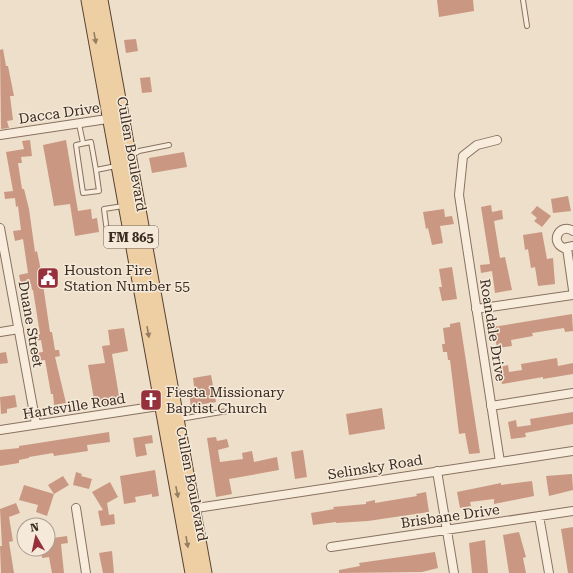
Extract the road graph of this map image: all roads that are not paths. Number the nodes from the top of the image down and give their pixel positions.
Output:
1 (88, 0) edge
2 (102, 0) edge
3 (524, 0) edge
4 (527, 26) dead end
5 (116, 118) junction
6 (80, 124) junction
7 (0, 135) edge
8 (497, 140) dead end
9 (83, 143) junction
10 (169, 145) dead end
11 (129, 157) junction
12 (118, 165) junction
13 (96, 170) junction
14 (125, 206) junction
15 (133, 224) junction
16 (573, 231) edge
17 (0, 232) edge
18 (570, 247) edge
19 (573, 290) edge
20 (573, 295) edge
21 (476, 309) junction
22 (151, 312) junction
23 (19, 329) junction
24 (0, 332) edge
25 (573, 393) edge
26 (175, 403) junction
27 (161, 406) junction
28 (492, 406) junction
29 (239, 409) dead end
30 (177, 419) junction
31 (36, 424) junction
32 (0, 430) edge
33 (573, 451) edge
34 (500, 462) junction
35 (437, 471) junction
36 (76, 508) dead end
37 (187, 509) junction
38 (573, 511) edge
39 (539, 516) junction
40 (446, 530) junction
41 (331, 547) dead end
42 (86, 573) edge
43 (192, 573) edge
44 (205, 573) edge
45 (454, 573) edge
46 (549, 573) edge

1 -> 5 main road, Cullen Boulevard / FM 865
2 - 5 main road, Cullen Boulevard / FM 865
3 - 4 lane
5 - 6 street, Dacca Drive
5 - 11 main road, Cullen Boulevard / FM 865
5 - 12 main road, Cullen Boulevard / FM 865
6 - 7 street, Dacca Drive
6 - 9 lane
8 - 21 street, Roandale Drive
9 - 13 lane
9 - 13 lane
10 - 11 lane
11 - 15 main road, Cullen Boulevard / FM 865
12 - 13 lane
12 - 14 main road, Cullen Boulevard / FM 865
14 - 15 main road, Cullen Boulevard / FM 865
14 - 15 lane
15 - 22 main road, Cullen Boulevard / FM 865
16 - 18 street
17 - 23 street, Duane Street
18 - 19 street
20 - 21 street
21 - 28 street, Roandale Drive
22 - 26 main road, Cullen Boulevard / FM 865
22 -> 27 main road, Cullen Boulevard / FM 865
23 - 24 street
23 - 31 street, Duane Street
25 - 28 street
26 - 27 street, Hartsville Road
26 - 30 main road, Cullen Boulevard / FM 865
27 - 31 street, Hartsville Road
27 -> 37 main road, Cullen Boulevard / FM 865
28 - 34 street, Roandale Drive
29 - 30 lane
30 - 37 main road, Cullen Boulevard / FM 865
31 - 32 street, Hartsville Road
33 - 34 street, Selinsky Road
34 - 35 street, Selinsky Road
35 - 37 street, Selinsky Road
35 - 40 street
36 - 42 street
37 -> 43 main road, Cullen Boulevard / FM 865
37 - 44 main road, Cullen Boulevard / FM 865
38 - 39 street, Brisbane Drive
39 - 40 street, Brisbane Drive
39 - 46 street
40 - 41 street, Brisbane Drive
40 - 45 street

